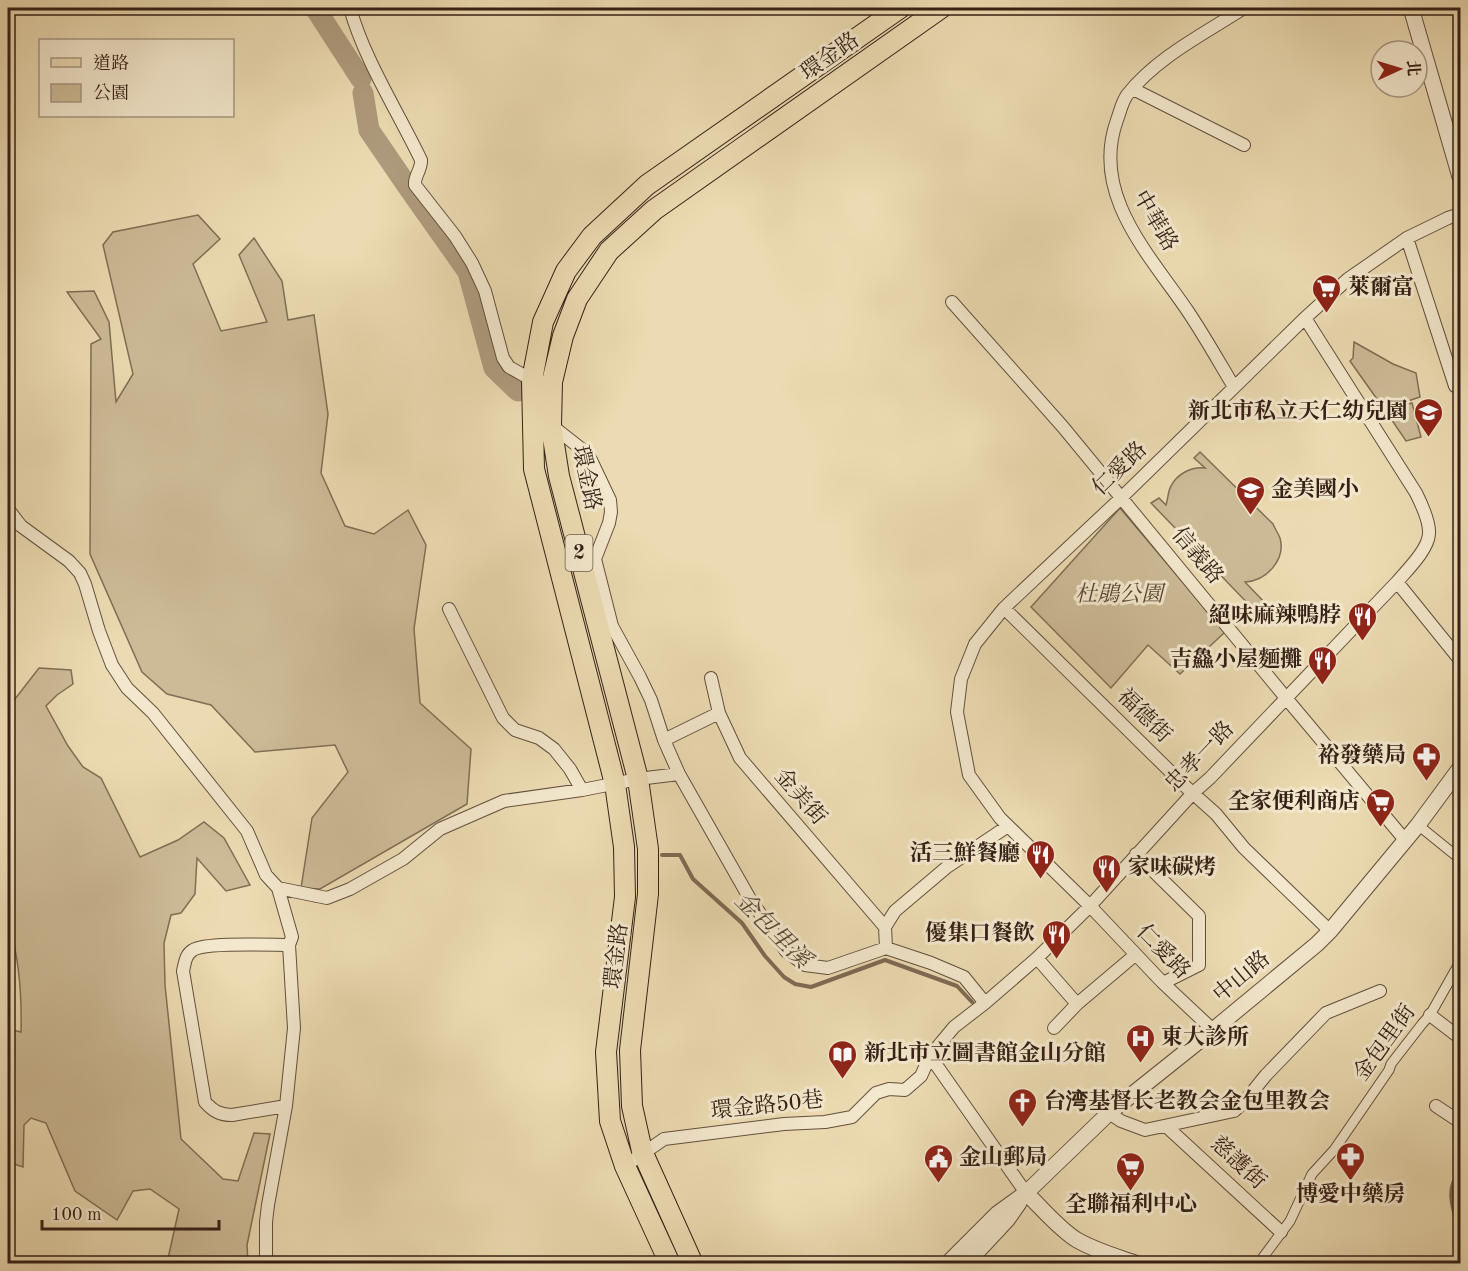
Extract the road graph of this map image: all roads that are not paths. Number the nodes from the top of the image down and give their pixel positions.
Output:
1 (350, 8) edge
2 (900, 8) edge
3 (941, 8) edge
4 (1244, 8) edge
5 (1411, 8) edge
6 (1133, 89) junction
7 (1244, 145) dead end
8 (1461, 177) edge
9 (1461, 214) edge
10 (1407, 238) junction
11 (952, 302) dead end
12 (1305, 318) junction
13 (532, 380) junction
14 (552, 382) junction
15 (1455, 386) dead end
16 (1234, 387) junction
17 (551, 424) junction
18 (1121, 498) junction
19 (8, 509) edge
20 (1396, 582) junction
21 (1004, 608) junction
22 (449, 609) dead end
23 (1461, 660) edge
24 (711, 678) dead end
25 (1286, 698) junction
26 (719, 712) junction
27 (664, 740) junction
28 (1461, 768) edge
29 (679, 774) junction
30 (638, 779) junction
31 (615, 784) junction
32 (582, 790) junction
33 (1193, 793) junction
34 (1418, 825) junction
35 (1008, 826) junction
36 (1406, 840) junction
37 (1136, 855) junction
38 (1461, 859) edge
39 (278, 888) junction
40 (1090, 906) junction
41 (885, 927) junction
42 (1330, 931) junction
43 (289, 945) junction
44 (886, 948) junction
45 (1135, 955) junction
46 (1037, 958) junction
47 (1461, 962) edge
48 (1163, 983) junction
49 (1380, 991) dead end
50 (985, 1003) junction
51 (1077, 1004) junction
52 (1430, 1015) junction
53 (1054, 1028) dead end
54 (1213, 1030) junction
55 (1461, 1038) edge
56 (930, 1056) junction
57 (286, 1106) junction
58 (1437, 1106) dead end
59 (1109, 1113) junction
60 (1461, 1122) edge
61 (1166, 1126) junction
62 (644, 1153) junction
63 (625, 1166) junction
64 (1026, 1193) junction
65 (1281, 1232) junction
66 (266, 1263) edge
67 (670, 1263) edge
68 (693, 1263) edge
69 (948, 1263) edge
70 (966, 1263) edge
71 (1138, 1263) edge
72 (1258, 1263) edge

1 - 13 street
2 - 13 main road, 環金路 / 2
3 - 14 main road, 環金路 / 2
4 - 6 street, 中華路
5 - 8 street
6 - 7 street
6 - 16 street, 中華路
9 - 10 street, 仁愛路
10 - 12 street, 仁愛路
10 - 15 street
11 - 18 street, 信義路
12 - 16 street, 仁愛路
12 - 20 street, 忠孝一路
13 - 14 street
13 - 31 main road, 環金路 / 2
14 - 17 main road, 環金路 / 2
16 - 18 street, 仁愛路
17 - 27 street
17 - 30 main road, 環金路 / 2
18 - 21 street, 仁愛路
18 - 25 street, 信義路
19 - 39 street
20 - 23 street
20 - 25 street, 忠孝一路
21 - 33 street, 福德街
21 - 35 street, 仁愛路
22 - 32 street
24 - 26 street, 金美街
25 - 33 street, 忠孝一路
25 - 36 street, 信義路
26 - 27 street
26 - 41 street, 金美街
27 - 29 street
28 - 34 street, 中山路
29 - 30 street
29 - 44 street
30 - 31 street
30 - 62 main road, 環金路 / 2
31 - 32 street
31 - 63 main road, 環金路 / 2
32 - 39 street
33 - 37 street, 忠孝一路
33 - 42 street, 福德街
34 - 36 street, 中山路
34 - 38 street
35 - 40 street, 仁愛路
35 - 41 street
36 - 42 street, 中山路
37 - 40 street, 忠孝一路
37 - 48 street
39 - 43 street
40 - 45 street, 仁愛路
40 - 46 street, 忠孝一路
41 - 44 street
42 - 54 street, 中山路
43 - 57 street
43 - 57 street
44 - 50 street
45 - 48 street, 仁愛路
45 - 51 street
46 - 50 street, 忠孝一路
46 - 51 street
47 - 52 street, 金包里街
48 - 54 street, 仁愛路
49 - 61 street, 慈護街
50 - 56 street, 忠孝一路
51 - 53 street
52 - 55 street
52 - 65 street, 金包里街
54 - 59 street, 中山路
56 - 62 street, 環金路50巷
56 - 64 street
57 - 66 street
58 - 60 street
59 - 61 street, 慈護街
59 - 64 street, 中山路
61 - 65 street, 慈護街
62 - 63 street, 環金路50巷
62 - 68 main road, 環金路 / 2
63 - 67 main road, 環金路 / 2
64 - 69 street, 中山路
64 - 70 street, 中山路
64 - 71 street
65 - 72 street, 金包里街

